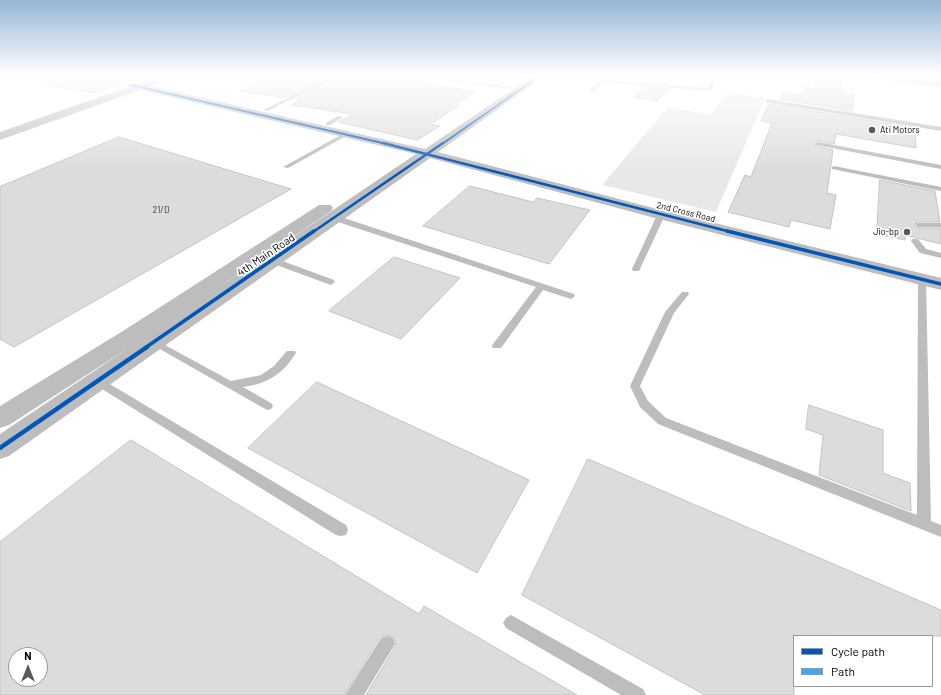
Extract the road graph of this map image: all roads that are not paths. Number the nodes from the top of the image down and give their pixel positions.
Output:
1 (70, 107) edge
2 (77, 107) edge
3 (237, 107) edge
4 (254, 107) edge
5 (271, 107) edge
6 (484, 107) edge
7 (492, 107) edge
8 (807, 107) edge
9 (266, 110) junction
10 (340, 117) dead end
11 (328, 124) junction
12 (941, 129) edge
13 (0, 131) edge
14 (346, 134) junction
15 (0, 136) edge
16 (818, 144) dead end
17 (425, 150) junction
18 (941, 166) edge
19 (286, 167) dead end
20 (834, 168) dead end
21 (941, 189) edge
22 (661, 215) junction
23 (335, 218) junction
24 (919, 225) dead end
25 (941, 225) edge
26 (915, 241) dead end
27 (941, 256) edge
28 (274, 260) junction
29 (636, 269) dead end
30 (941, 274) edge
31 (922, 279) junction
32 (331, 282) dead end
33 (941, 284) edge
34 (542, 286) junction
35 (685, 294) dead end
36 (571, 296) dead end
37 (154, 342) junction
38 (497, 346) dead end
39 (291, 353) dead end
40 (98, 381) junction
41 (229, 385) junction
42 (267, 406) dead end
43 (0, 418) edge
44 (0, 448) edge
45 (924, 524) junction
46 (341, 530) dead end
47 (941, 531) edge
48 (511, 623) dead end
49 (387, 644) dead end
50 (354, 695) edge
51 (637, 695) edge

1 - 13 main road
2 - 15 main road
3 - 14 main road
4 - 9 main road, 2nd Cross Road
5 - 9 lane
6 - 17 main road
7 - 17 main road, 4th Main Road
8 - 12 lane
9 - 11 main road, 2nd Cross Road
10 - 11 lane
11 - 17 main road, 2nd Cross Road
14 - 17 main road
14 - 19 lane
16 - 18 lane
17 - 22 main road, 2nd Cross Road
17 - 23 main road, 4th Main Road
17 - 30 main road, 2nd Cross Road
17 - 43 main road, 4th Main Road
20 - 21 lane
22 - 29 lane
22 - 31 main road, 2nd Cross Road
23 - 28 main road, 4th Main Road
23 - 34 lane
24 - 25 lane
26 - 27 lane
28 - 32 lane
28 - 37 main road, 4th Main Road
31 - 33 main road, 2nd Cross Road
31 - 45 lane
34 - 36 lane
34 - 38 lane
35 - 45 lane
37 - 40 main road, 4th Main Road
37 - 41 lane
39 - 41 lane
40 - 44 main road, 4th Main Road
40 - 46 lane
41 - 42 lane
45 - 47 lane
48 - 51 lane
49 - 50 lane

